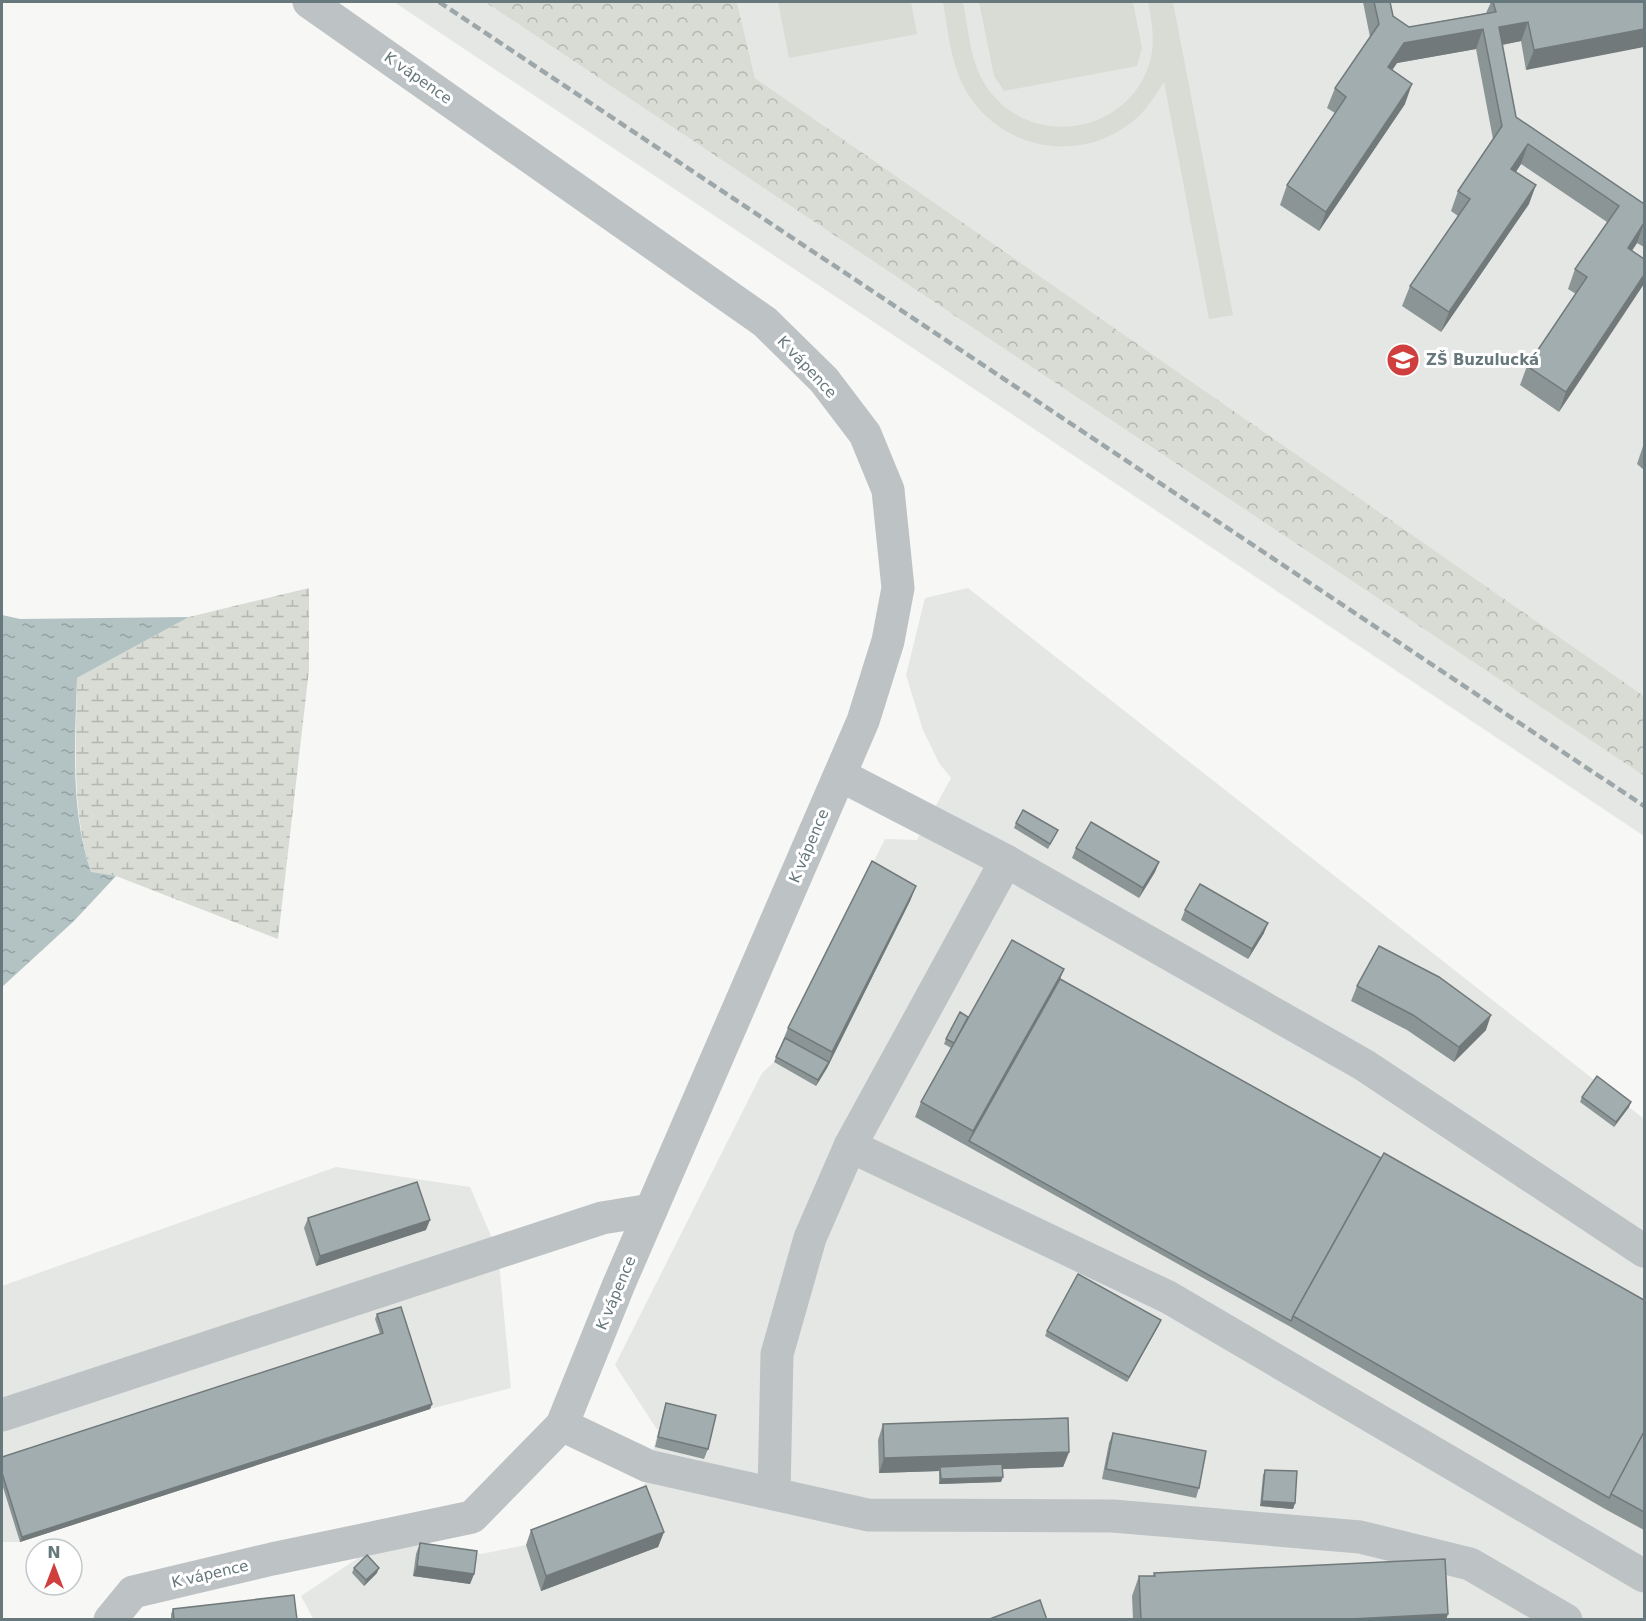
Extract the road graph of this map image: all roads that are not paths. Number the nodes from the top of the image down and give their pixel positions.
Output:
1 (309, 2) edge
2 (840, 775) junction
3 (1006, 861) junction
4 (850, 1146) junction
5 (651, 1210) junction
6 (1644, 1251) edge
7 (2, 1415) edge
8 (562, 1425) junction
9 (774, 1493) junction
10 (1644, 1576) edge
11 (110, 1620) edge
12 (1566, 1620) edge

1 - 2 street, K vápence
2 - 3 street
2 - 5 street, K vápence
3 - 4 street
3 - 6 street
4 - 9 street
4 - 10 street
5 - 7 street
5 - 8 street, K vápence
8 - 9 street
8 - 11 street, K vápence
9 - 12 street

